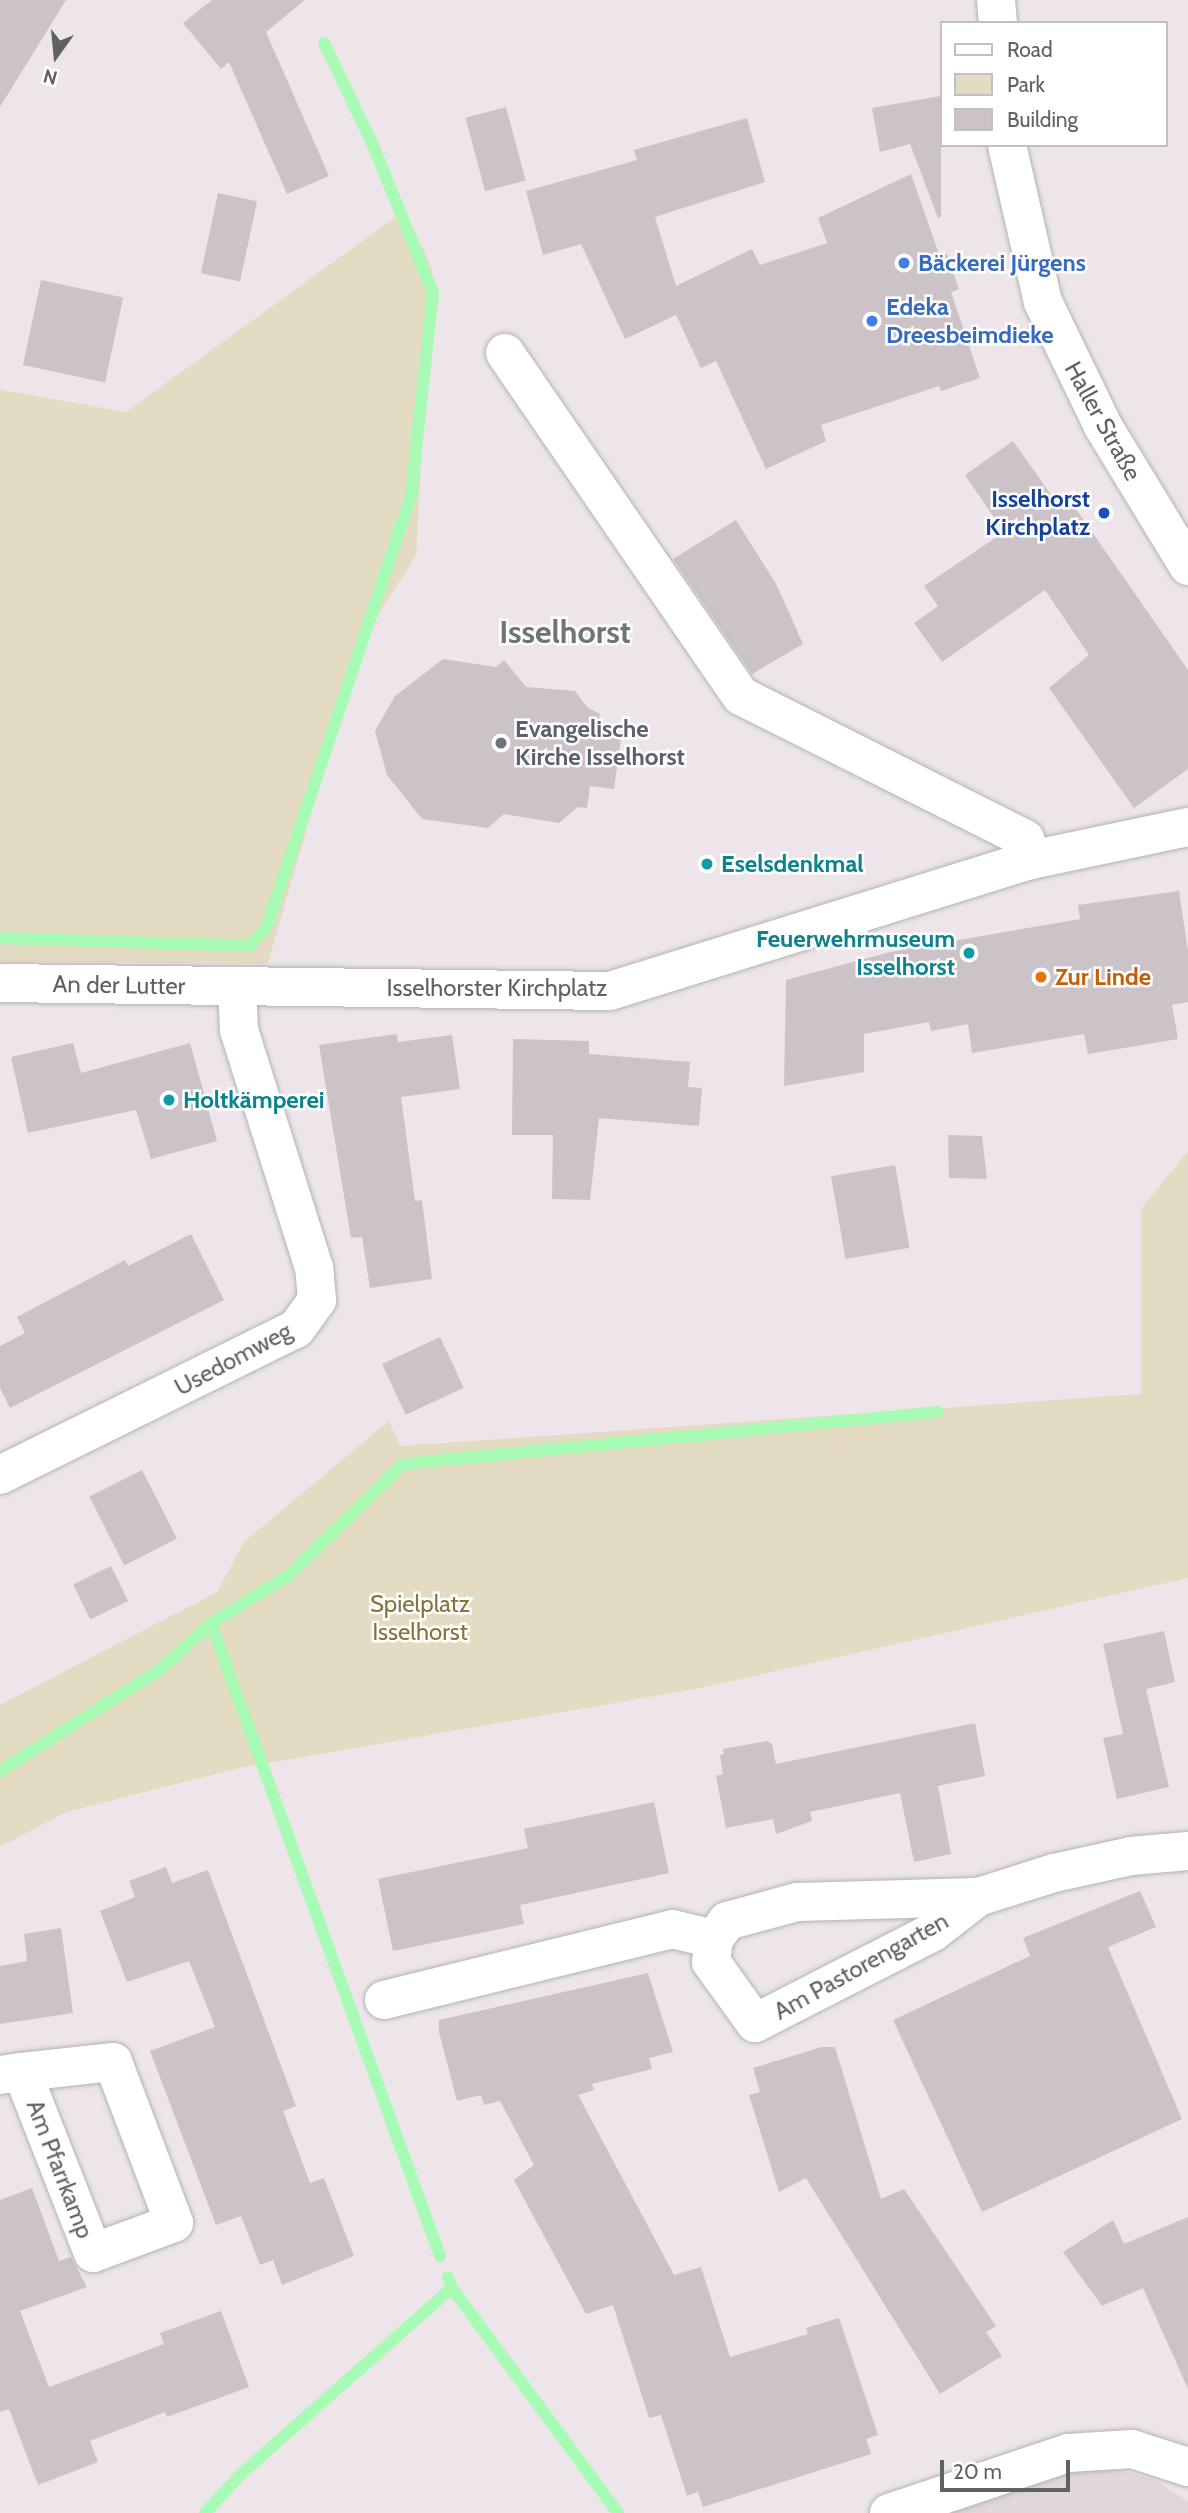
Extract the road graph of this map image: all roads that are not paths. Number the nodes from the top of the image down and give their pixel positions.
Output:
1 (996, 0) edge
2 (998, 21) edge
3 (1007, 147) edge
4 (505, 353) dead end
5 (1188, 566) edge
6 (1188, 827) edge
7 (1031, 860) junction
8 (0, 983) edge
9 (237, 988) junction
10 (0, 1475) edge
11 (1188, 1851) edge
12 (978, 1898) junction
13 (714, 1939) junction
14 (384, 2000) dead end
15 (11, 2074) edge
16 (1187, 2463) edge
17 (890, 2513) edge

1 - 2 street
3 - 5 street, Haller Straße
4 - 7 street
6 - 7 street, Isselhorster Kirchplatz
7 - 9 street, Isselhorster Kirchplatz
8 - 9 street, An der Lutter
9 - 10 street, Usedomweg
11 - 12 street, Am Pastorengarten
12 - 13 street, Am Pastorengarten
12 - 13 street, Am Pastorengarten
13 - 14 street
15 - 15 street, Am Pfarrkamp
16 - 17 street

